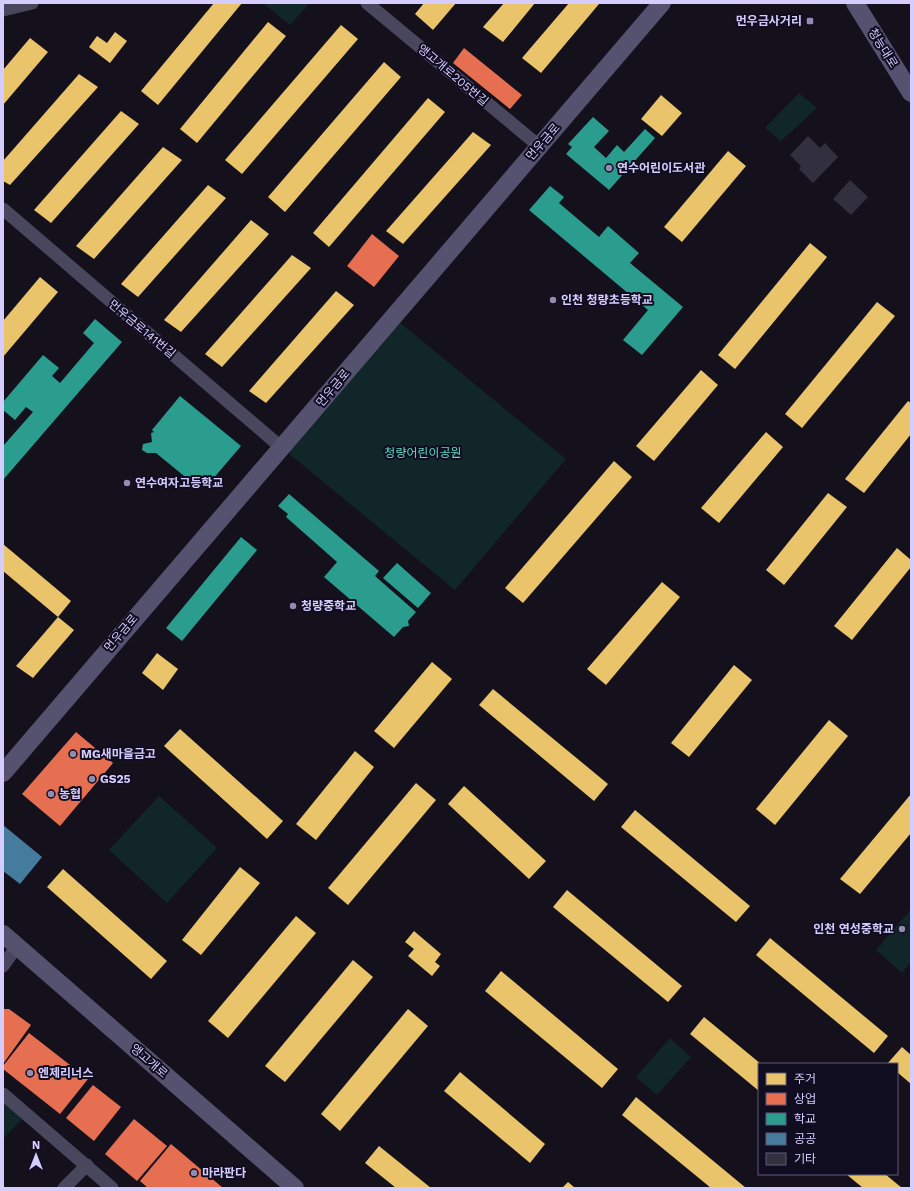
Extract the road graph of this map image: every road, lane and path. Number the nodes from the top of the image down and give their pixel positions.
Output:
1 (32, 3) edge
2 (367, 3) edge
3 (662, 3) edge
4 (855, 3) edge
5 (3, 10) edge
6 (911, 93) edge
7 (539, 146) junction
8 (3, 210) edge
9 (282, 448) junction
10 (3, 772) edge
11 (3, 934) edge
12 (17, 946) junction
13 (3, 966) edge
14 (3, 1094) edge
15 (87, 1165) junction
16 (64, 1188) edge
17 (112, 1188) edge
18 (295, 1188) edge

1 - 5 street
2 - 7 street, 앵고개로205번길
3 - 7 main road, 먼우금로
4 - 6 main road, 청능대로
7 - 9 main road, 먼우금로
8 - 9 street, 먼우금로141번길
9 - 10 main road, 먼우금로
11 - 12 main road, 앵고개로
12 - 13 street
12 - 18 main road, 앵고개로
14 - 15 street
15 - 16 street
15 - 17 street

